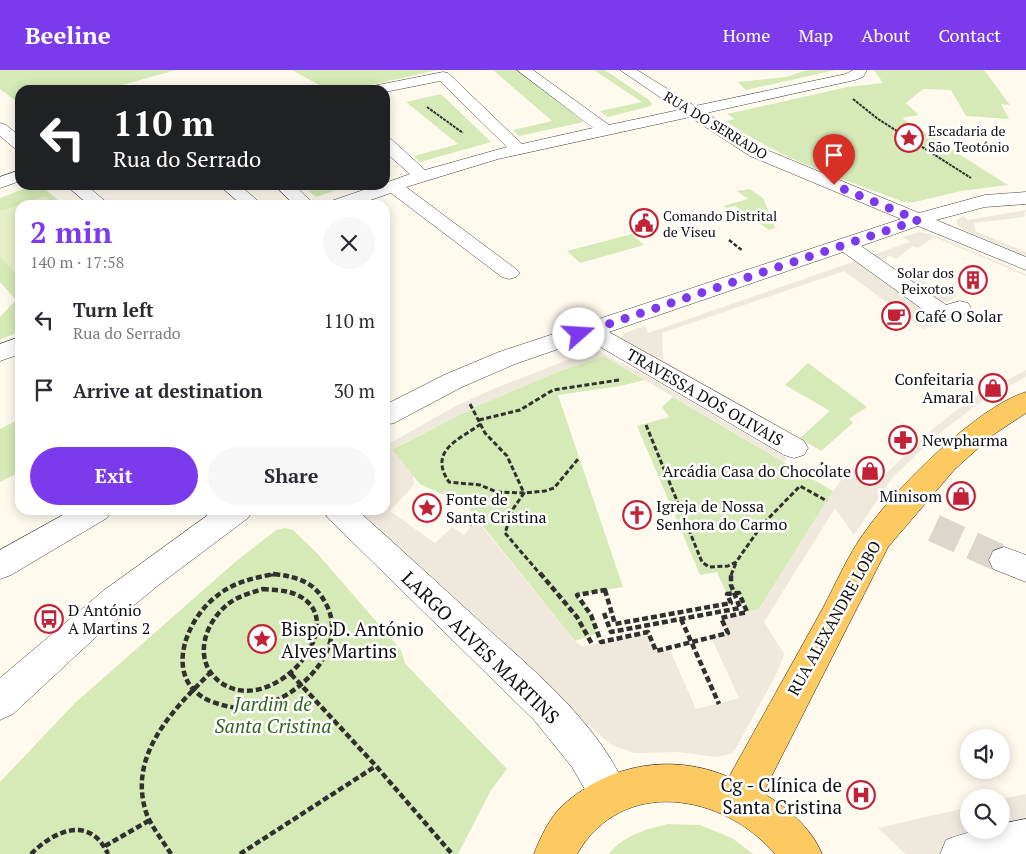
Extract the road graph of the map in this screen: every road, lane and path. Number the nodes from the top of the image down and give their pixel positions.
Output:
1 (524, 70) edge
2 (627, 70) edge
3 (860, 70) edge
4 (390, 87) edge
5 (850, 97) dead end
6 (692, 111) junction
7 (0, 128) edge
8 (605, 130) junction
9 (12, 147) edge
10 (390, 147) edge
11 (518, 149) junction
12 (951, 165) dead end
13 (422, 176) junction
14 (15, 177) edge
15 (0, 183) edge
16 (393, 186) junction
17 (390, 187) edge
18 (82, 190) edge
19 (234, 190) edge
20 (289, 190) edge
21 (381, 190) edge
22 (1026, 198) edge
23 (94, 200) edge
24 (248, 200) edge
25 (300, 200) edge
26 (352, 200) edge
27 (918, 220) junction
28 (729, 240) dead end
29 (845, 244) junction
30 (743, 251) dead end
31 (1026, 264) edge
32 (509, 273) dead end
33 (960, 308) dead end
34 (590, 331) junction
35 (15, 346) edge
36 (0, 353) edge
37 (620, 380) dead end
38 (1026, 401) edge
39 (470, 404) dead end
40 (390, 414) edge
41 (478, 420) junction
42 (481, 424) junction
43 (646, 425) dead end
44 (794, 448) dead end
45 (579, 458) dead end
46 (524, 493) junction
47 (827, 501) dead end
48 (88, 515) edge
49 (230, 515) edge
50 (343, 515) edge
51 (461, 519) dead end
52 (472, 525) dead end
53 (736, 562) junction
54 (0, 566) edge
55 (733, 594) junction
56 (604, 614) dead end
57 (681, 619) junction
58 (691, 642) junction
59 (592, 644) dead end
60 (210, 673) junction
61 (291, 674) junction
62 (301, 686) junction
63 (193, 690) junction
64 (0, 702) edge
65 (718, 704) dead end
66 (376, 766) junction
67 (610, 795) junction
68 (738, 800) junction
69 (151, 820) junction
70 (1026, 839) edge
71 (106, 846) junction
72 (31, 854) edge
73 (108, 854) edge
74 (170, 854) edge
75 (240, 854) edge
76 (452, 854) edge
77 (554, 854) edge
78 (802, 854) edge
79 (960, 854) edge

1 - 8 street
2 - 6 street, RUA DO SERRADO
3 - 6 street
4 - 11 street
5 - 12 path
6 - 8 street
6 - 27 street, RUA DO SERRADO
7 - 9 street
8 - 11 street
10 - 13 street
11 - 13 street
13 - 16 street
14 - 15 street
16 - 17 street
16 - 32 street
18 - 23 street
19 - 24 street
20 - 25 street
21 - 26 street
22 - 27 street
27 - 29 street
27 - 31 street, RUA DO SERRADO
28 - 30 path
29 - 33 street
29 - 34 street
34 - 40 street
34 - 44 street, TRAVESSA DOS OLIVAIS
35 - 36 street
37 - 41 path
38 - 68 main road, RUA ALEXANDRE LOBO
39 - 41 path
41 - 42 path
42 - 46 path
42 - 46 path
43 - 53 path
45 - 46 path
46 - 59 path
47 - 53 path
48 - 54 street
49 - 64 street
50 - 67 street, LARGO ALVES MARTINS
51 - 52 path
53 - 55 path
55 - 57 path
55 - 58 path
55 - 58 path
56 - 57 path
57 - 58 path
58 - 65 path
60 - 61 path
60 - 61 path
60 - 63 path
61 - 62 path
62 - 63 path
62 - 63 path
62 - 66 path
63 - 69 path
66 - 75 path
66 - 76 path
67 - 68 main road
67 - 77 main road
68 - 78 main road
69 - 71 path
69 - 74 path
70 - 79 street
71 - 72 path
71 - 73 path

